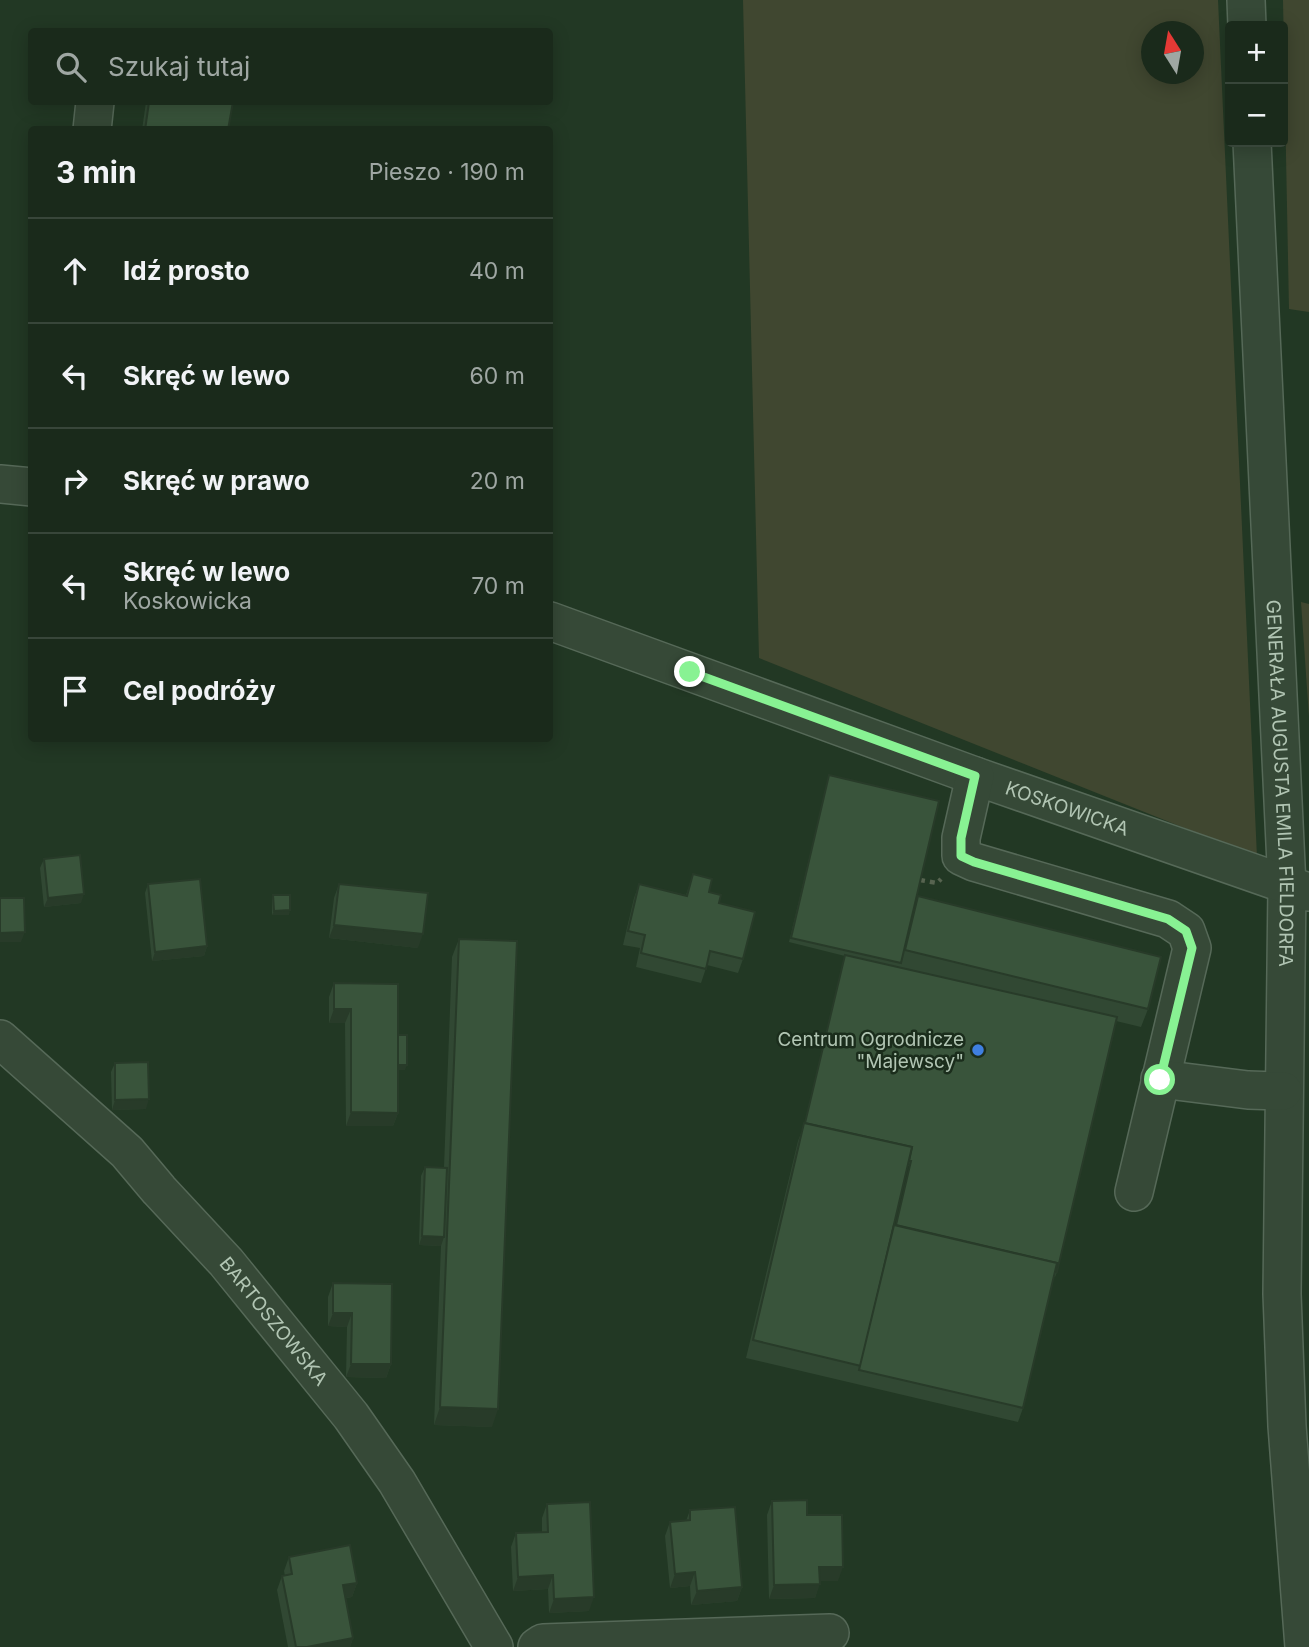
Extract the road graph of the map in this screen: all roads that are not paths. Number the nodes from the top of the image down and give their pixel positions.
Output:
1 (1246, 0) edge
2 (1247, 21) edge
3 (95, 105) edge
4 (92, 126) edge
5 (1252, 147) edge
6 (0, 484) edge
7 (28, 487) edge
8 (553, 622) edge
9 (975, 776) junction
10 (1298, 889) edge
11 (0, 1039) edge
12 (1160, 1080) junction
13 (1283, 1091) junction
14 (1133, 1192) dead end
15 (830, 1633) dead end
16 (494, 1647) edge
17 (537, 1647) edge
18 (1304, 1647) edge

1 - 2 street
3 - 4 street
5 - 10 street, GENERAŁA AUGUSTA EMILA FIELDORFA
6 - 7 street
8 - 9 street, KOSKOWICKA
9 - 10 street, KOSKOWICKA
9 - 12 street
10 - 13 street, GENERAŁA AUGUSTA EMILA FIELDORFA
11 - 16 street, BARTOSZOWSKA
12 - 13 street
12 - 14 street
13 - 18 street, GENERAŁA AUGUSTA EMILA FIELDORFA
15 - 17 street

